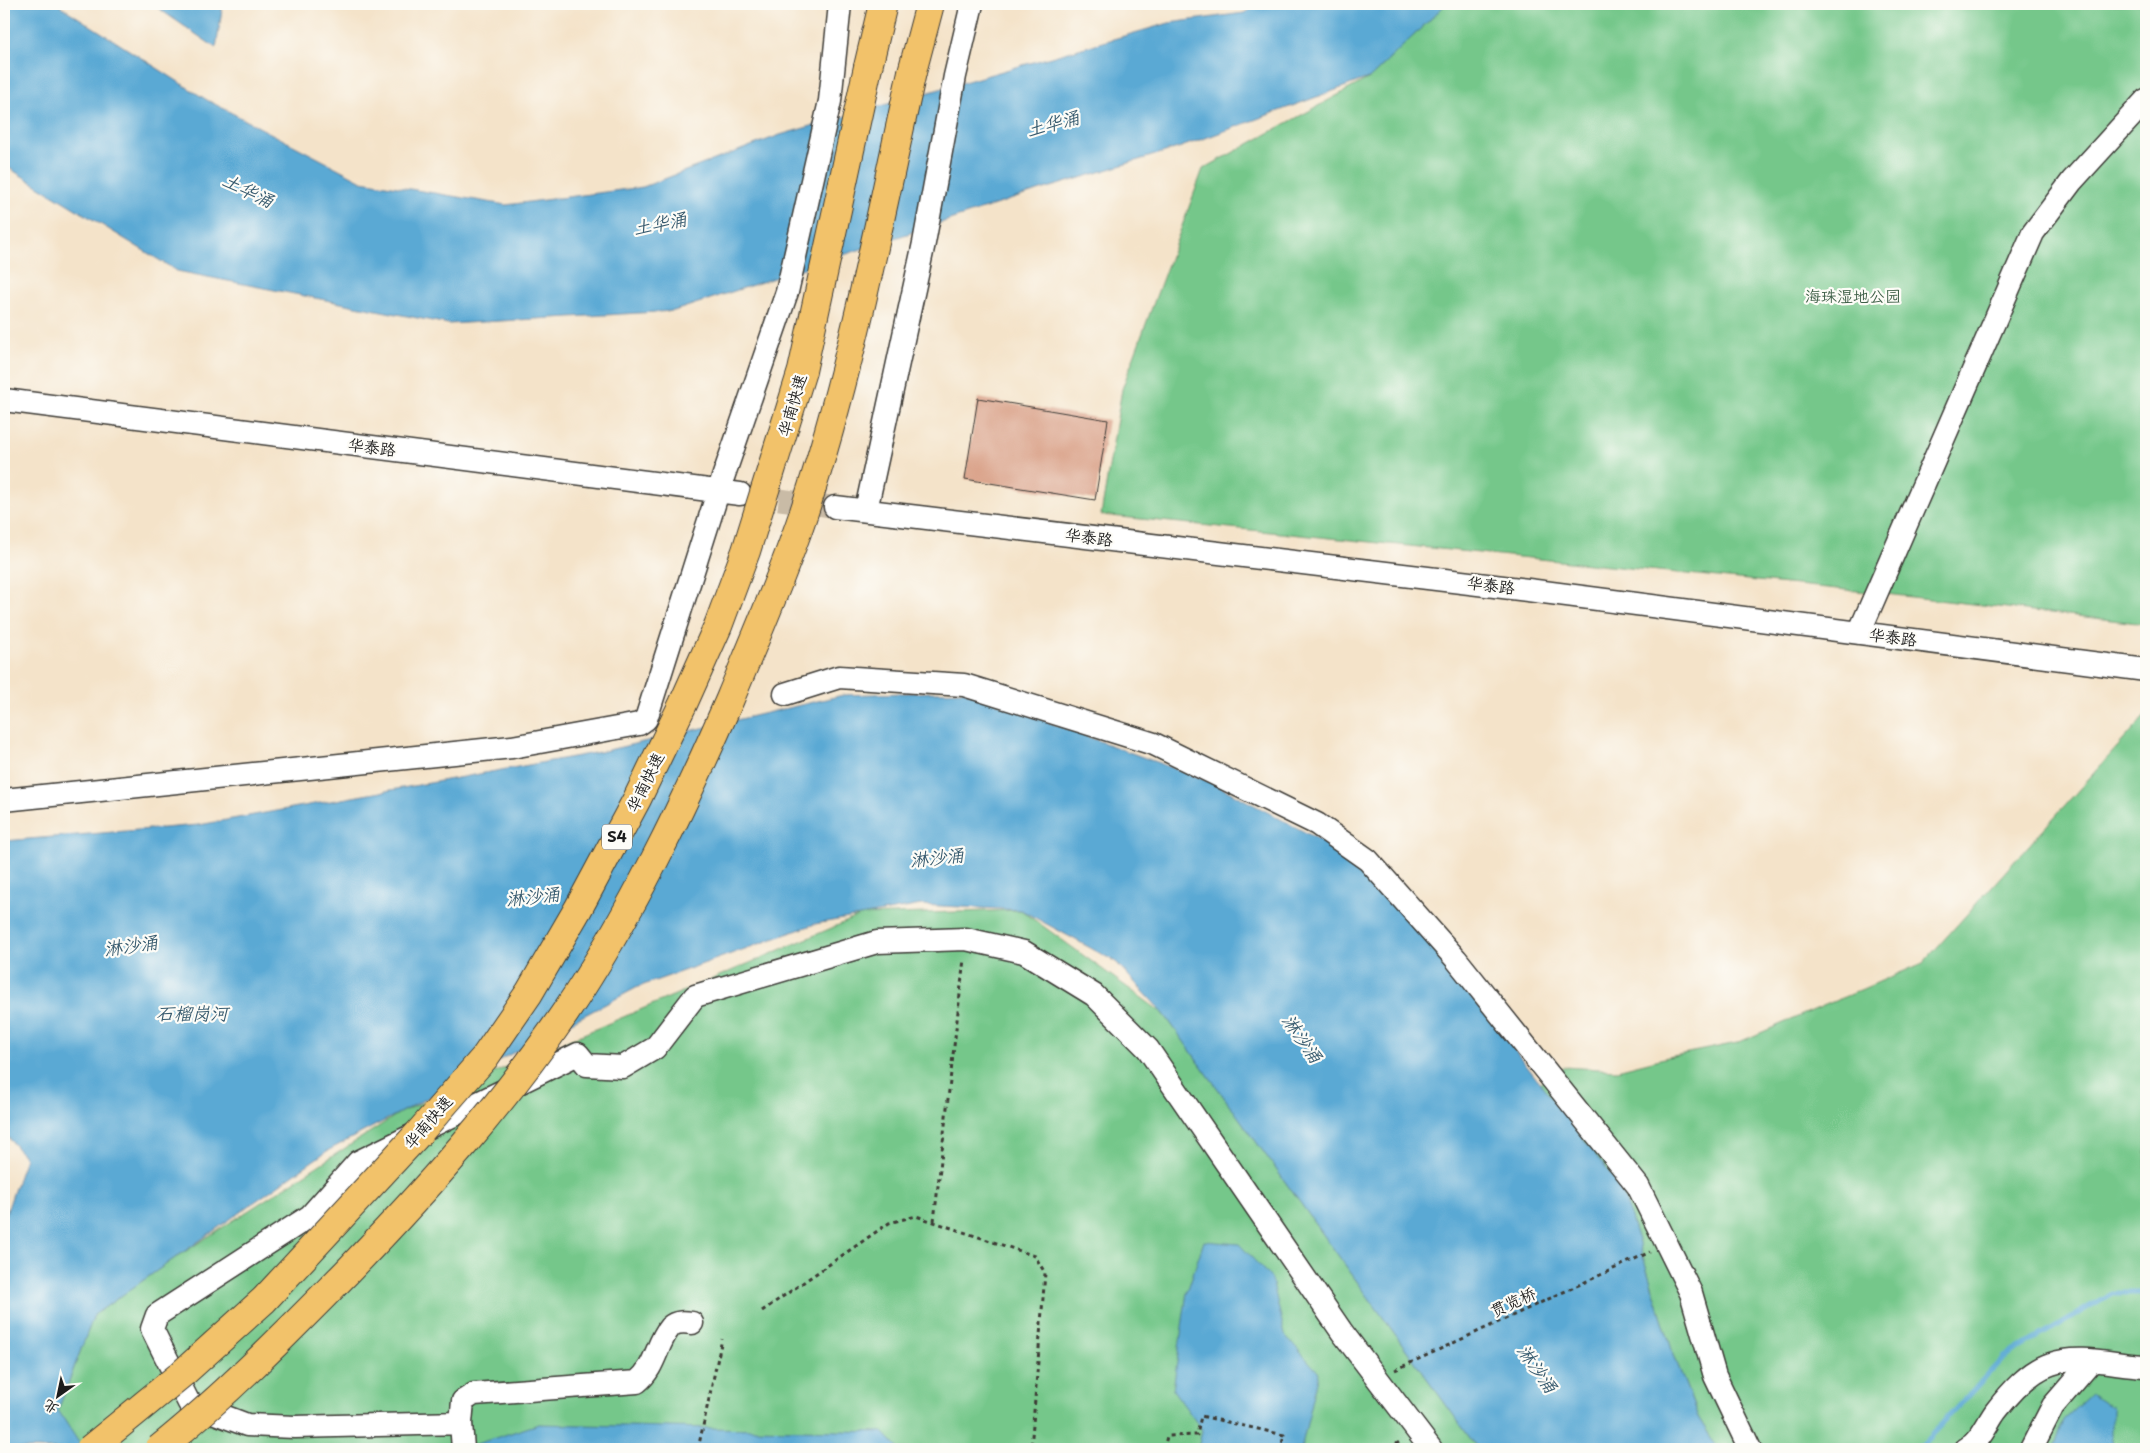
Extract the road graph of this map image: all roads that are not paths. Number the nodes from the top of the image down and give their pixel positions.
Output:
1 (840, 4) edge
2 (870, 4) edge
3 (883, 4) edge
4 (930, 4) edge
5 (972, 4) edge
6 (868, 67) junction
7 (2146, 100) edge
8 (4, 400) edge
9 (729, 493) junction
10 (835, 506) tunnel mouth
11 (866, 510) junction
12 (1859, 633) junction
13 (2146, 670) edge
14 (785, 694) dead end
15 (4, 800) edge
16 (692, 1323) dead end
17 (2091, 1362) junction
18 (2146, 1366) edge
19 (462, 1436) edge
20 (90, 1449) edge
21 (159, 1449) edge
22 (1431, 1449) edge
23 (1750, 1449) edge
24 (1966, 1449) edge
25 (2031, 1449) edge

1 - 9 street
2 - 6 highway
3 - 6 highway, 华南快速 / S4
4 - 21 highway, S4, bridge
5 - 11 street
6 - 20 highway, 华南快速 / S4, bridge
7 - 12 street
8 - 9 street, 华泰路
9 - 15 street
10 - 11 street, 华泰路
11 - 12 street, 华泰路
12 - 13 street, 华泰路
14 - 23 street
16 - 19 street
17 - 18 street
17 - 24 street
17 - 25 street
19 - 22 street

